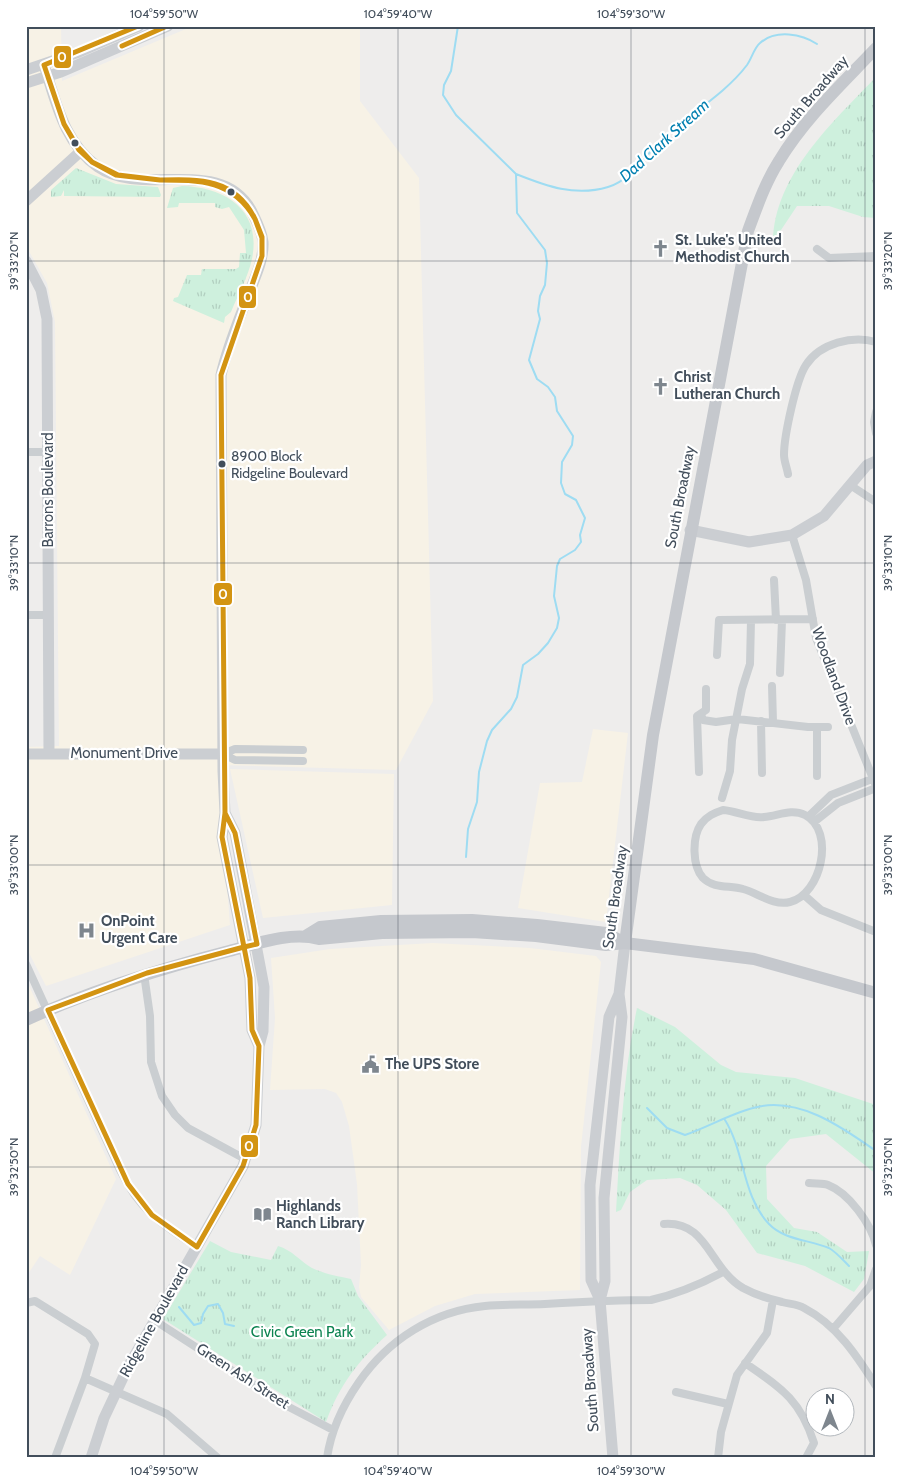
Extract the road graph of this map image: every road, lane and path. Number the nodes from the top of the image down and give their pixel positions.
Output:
1 (139, 26) edge
2 (168, 26) edge
3 (876, 48) edge
4 (44, 65) junction
5 (26, 70) edge
6 (48, 77) junction
7 (26, 83) edge
8 (81, 151) junction
9 (26, 201) edge
10 (817, 249) dead end
11 (876, 256) edge
12 (28, 267) edge
13 (876, 342) edge
14 (876, 412) edge
15 (876, 433) edge
16 (26, 452) edge
17 (48, 452) junction
18 (876, 461) edge
19 (788, 474) dead end
20 (850, 485) junction
21 (876, 502) edge
22 (690, 530) junction
23 (792, 535) junction
24 (774, 580) dead end
25 (26, 615) edge
26 (48, 615) junction
27 (813, 619) junction
28 (751, 620) junction
29 (779, 620) junction
30 (717, 655) dead end
31 (780, 674) dead end
32 (772, 686) dead end
33 (706, 688) dead end
34 (702, 713) junction
35 (737, 719) junction
36 (761, 722) junction
37 (773, 722) junction
38 (817, 727) junction
39 (828, 727) dead end
40 (303, 750) dead end
41 (49, 753) junction
42 (26, 754) edge
43 (223, 754) junction
44 (304, 761) dead end
45 (699, 772) dead end
46 (762, 773) dead end
47 (817, 776) dead end
48 (875, 784) edge
49 (722, 798) dead end
50 (811, 819) junction
51 (804, 895) junction
52 (876, 932) edge
53 (625, 943) junction
54 (251, 945) junction
55 (26, 964) edge
56 (144, 974) junction
57 (876, 993) edge
58 (48, 1010) junction
59 (26, 1020) edge
60 (245, 1159) junction
61 (809, 1183) dead end
62 (664, 1224) dead end
63 (876, 1245) edge
64 (197, 1247) junction
65 (876, 1270) edge
66 (722, 1272) junction
67 (600, 1300) junction
68 (773, 1300) junction
69 (26, 1303) edge
70 (154, 1320) junction
71 (833, 1329) junction
72 (745, 1362) junction
73 (85, 1378) junction
74 (876, 1386) edge
75 (116, 1391) junction
76 (676, 1392) dead end
77 (728, 1404) junction
78 (334, 1430) junction
79 (55, 1458) edge
80 (90, 1458) edge
81 (218, 1458) edge
82 (327, 1458) edge
83 (612, 1458) edge
84 (718, 1458) edge
85 (806, 1458) edge

1 - 4 street
2 - 6 street
3 - 22 main road, South Broadway
4 - 5 street
4 - 6 street, Ridgeline Boulevard
6 - 7 street
6 - 8 street, Ridgeline Boulevard
8 - 9 street
8 - 43 street, Ridgeline Boulevard
10 - 11 street
12 - 17 street, Barrons Boulevard
13 - 19 street
14 - 15 street
16 - 17 street
17 - 26 street, Barrons Boulevard
18 - 20 street
20 - 21 street
20 - 23 street
22 - 23 street
22 - 53 main road, South Broadway
23 - 27 street, Woodland Drive
24 - 29 street
25 - 26 street
26 - 41 street, Barrons Boulevard
27 - 29 street
27 - 48 street, Woodland Drive
28 - 29 street
28 - 30 street
28 - 35 street
29 - 31 street
32 - 37 street
33 - 34 street
34 - 35 street
34 - 45 street
35 - 36 street
35 - 49 street
36 - 37 street
36 - 46 street
37 - 38 street
38 - 39 street
38 - 47 street
40 - 43 street, Monument Drive
41 - 42 street, Monument Drive
41 - 43 street, Monument Drive
43 - 44 street, Monument Drive
43 - 54 street, Ridgeline Boulevard
48 - 50 street
50 - 51 street
50 - 51 street
51 - 52 street
53 - 54 main road
53 - 57 main road
53 - 67 street, South Broadway
54 - 56 main road
54 - 60 street, Ridgeline Boulevard
55 - 58 street
56 - 58 main road
56 - 60 street
58 - 59 main road
58 - 64 street
60 - 64 street, Ridgeline Boulevard
61 - 63 street
62 - 66 street
64 - 70 street, Ridgeline Boulevard
65 - 71 street
66 - 67 street
66 - 68 street
67 - 78 street
67 - 83 street, South Broadway
68 - 71 street
68 - 72 street
69 - 73 street
70 - 75 street, Ridgeline Boulevard
70 - 78 street, Green Ash Street
71 - 74 street
72 - 77 street
72 - 85 street
73 - 75 street
73 - 79 street
75 - 80 street, Ridgeline Boulevard
75 - 81 street
76 - 77 street
77 - 84 street
78 - 82 street

